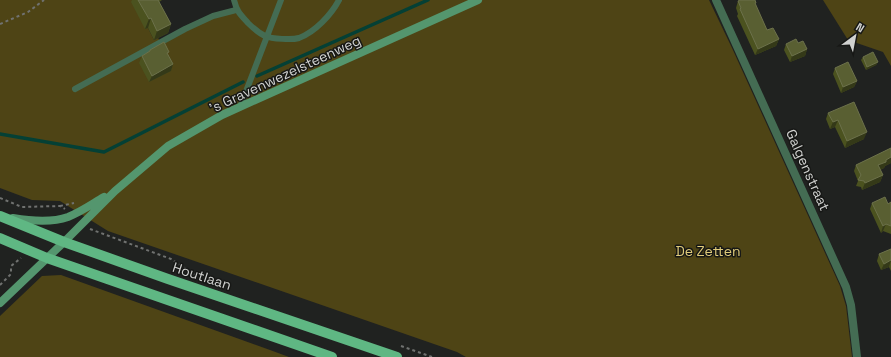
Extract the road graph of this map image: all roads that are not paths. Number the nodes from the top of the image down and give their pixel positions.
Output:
1 (234, 0) edge
2 (281, 0) edge
3 (339, 0) edge
4 (478, 0) edge
5 (716, 0) edge
6 (236, 10) junction
7 (266, 37) junction
8 (75, 89) dead end
9 (240, 107) junction
10 (114, 191) junction
11 (1, 217) edge
12 (0, 238) edge
13 (64, 242) junction
14 (47, 258) junction
15 (0, 303) edge
16 (332, 357) edge
17 (397, 357) edge
18 (857, 357) edge

1 - 6 lane
2 - 7 lane
3 - 7 lane
4 - 9 street, 's Gravenwezelsteenweg
5 - 18 street, Galgenstraat
6 - 7 lane
6 - 8 lane
7 - 9 lane
9 - 10 street, 's Gravenwezelsteenweg
10 - 11 street, 's Gravenwezelsteenweg
10 - 13 street, 's Gravenwezelsteenweg
11 - 13 main road, Houtlaan
12 - 14 main road
13 - 14 street, 's Gravenwezelsteenweg
13 - 17 main road, Houtlaan
14 - 15 street, 's Gravenwezelsteenweg
14 - 16 main road

